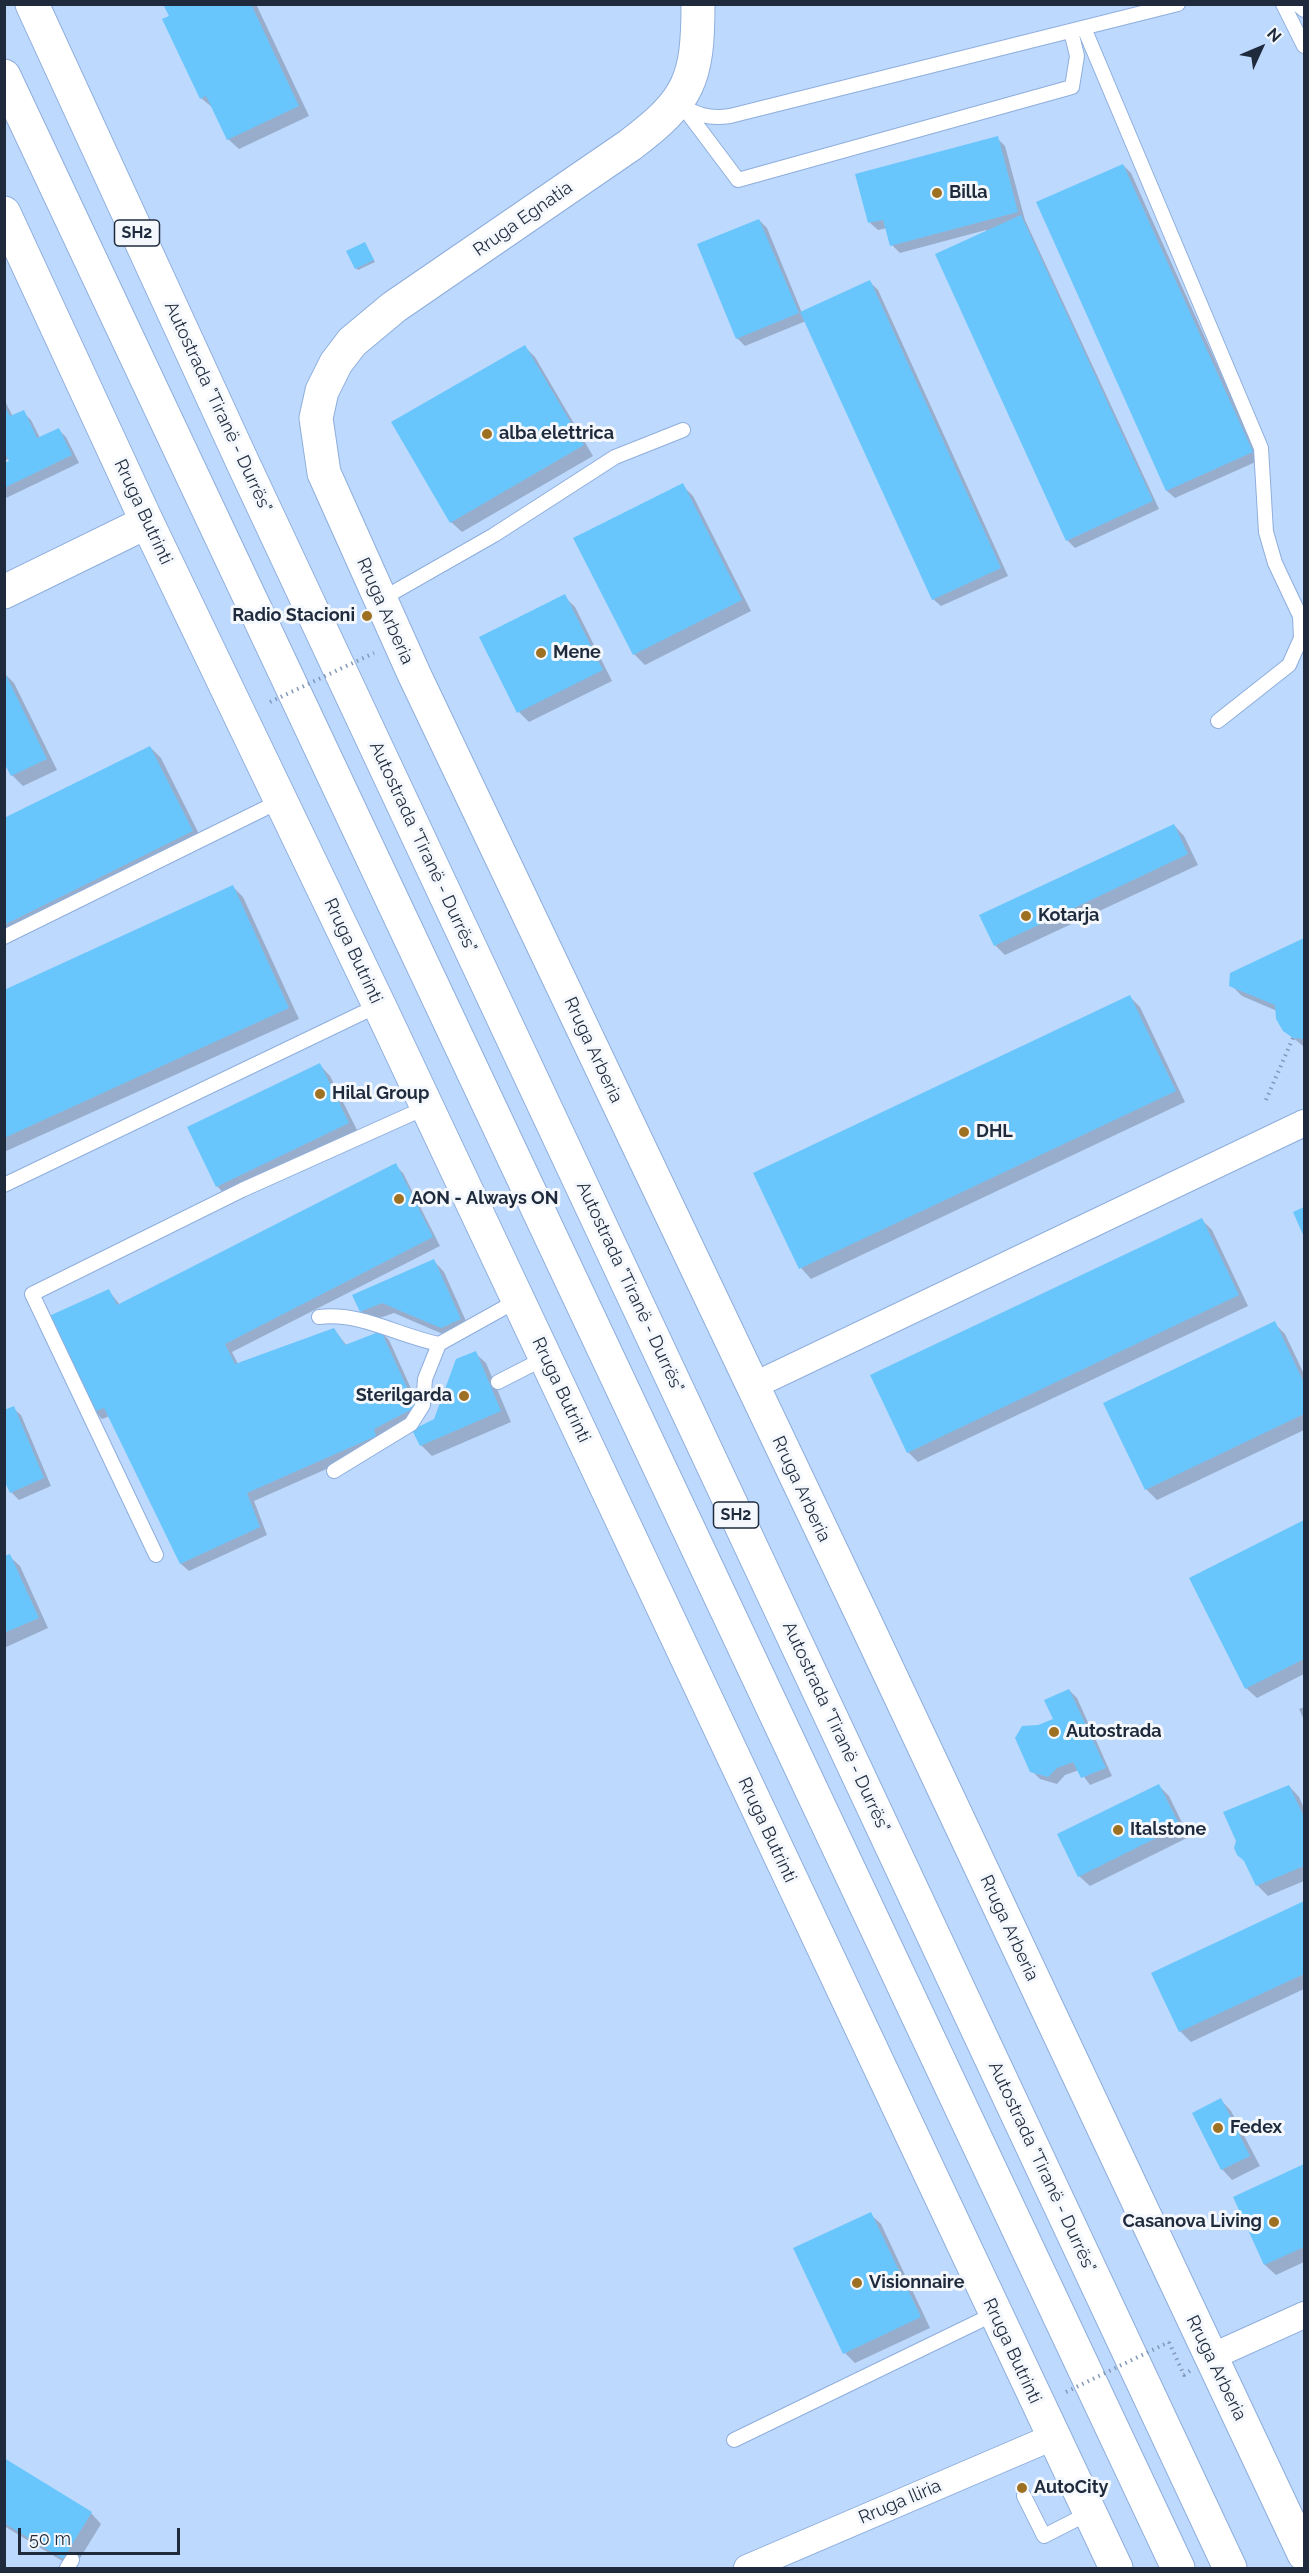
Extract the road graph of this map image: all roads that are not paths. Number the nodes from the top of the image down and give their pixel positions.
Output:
1 (32, 4) edge
2 (698, 4) edge
3 (1178, 4) edge
4 (1283, 4) edge
5 (1297, 4) edge
6 (1305, 10) edge
7 (1077, 29) junction
8 (1305, 46) edge
9 (4, 76) edge
10 (679, 102) junction
11 (4, 213) edge
12 (316, 418) joint
13 (682, 430) dead end
14 (147, 522) junction
15 (4, 592) edge
16 (380, 600) junction
17 (1218, 721) dead end
18 (282, 800) junction
19 (4, 937) edge
20 (379, 1005) junction
21 (427, 1107) junction
22 (1305, 1123) edge
23 (4, 1185) edge
24 (518, 1300) junction
25 (319, 1317) dead end
26 (439, 1344) junction
27 (545, 1358) junction
28 (498, 1382) dead end
29 (753, 1386) junction
30 (334, 1471) dead end
31 (156, 1555) dead end
32 (994, 2314) junction
33 (1305, 2315) edge
34 (1211, 2357) junction
35 (1053, 2438) junction
36 (734, 2440) dead end
37 (1024, 2496) dead end
38 (1089, 2513) junction
39 (1305, 2554) edge
40 (747, 2568) edge
41 (1116, 2568) edge
42 (1178, 2568) edge
43 (1230, 2568) edge

1 - 43 main road, Autostrada "Tiranë - Durrës" / SH2
2 - 10 main road, Rruga Egnatia
3 - 7 lane
4 - 8 lane
5 - 6 lane
7 - 10 lane
7 - 10 lane
7 - 17 lane
9 - 42 main road, SH2
10 - 12 main road, Rruga Egnatia
11 - 14 main road, Rruga Butrinti
12 - 16 main road, Rruga Arberia
13 - 16 lane
14 - 15 main road
14 - 18 main road, Rruga Butrinti
16 - 29 main road, Rruga Arberia
18 - 19 lane
18 - 20 main road, Rruga Butrinti
20 - 21 main road, Rruga Butrinti
20 - 23 lane
21 - 24 main road, Rruga Butrinti
21 - 31 lane
22 - 29 street
24 - 26 lane
24 - 27 main road, Rruga Butrinti
25 - 26 lane
26 - 30 lane
27 - 28 lane
27 - 32 main road, Rruga Butrinti
29 - 34 main road, Rruga Arberia
32 - 35 main road, Rruga Butrinti
32 - 36 lane
33 - 34 street
34 - 39 main road, Rruga Arberia
35 - 38 main road, Rruga Butrinti
35 - 40 street, Rruga Iliria
37 - 38 lane
38 - 41 main road, Rruga Butrinti

